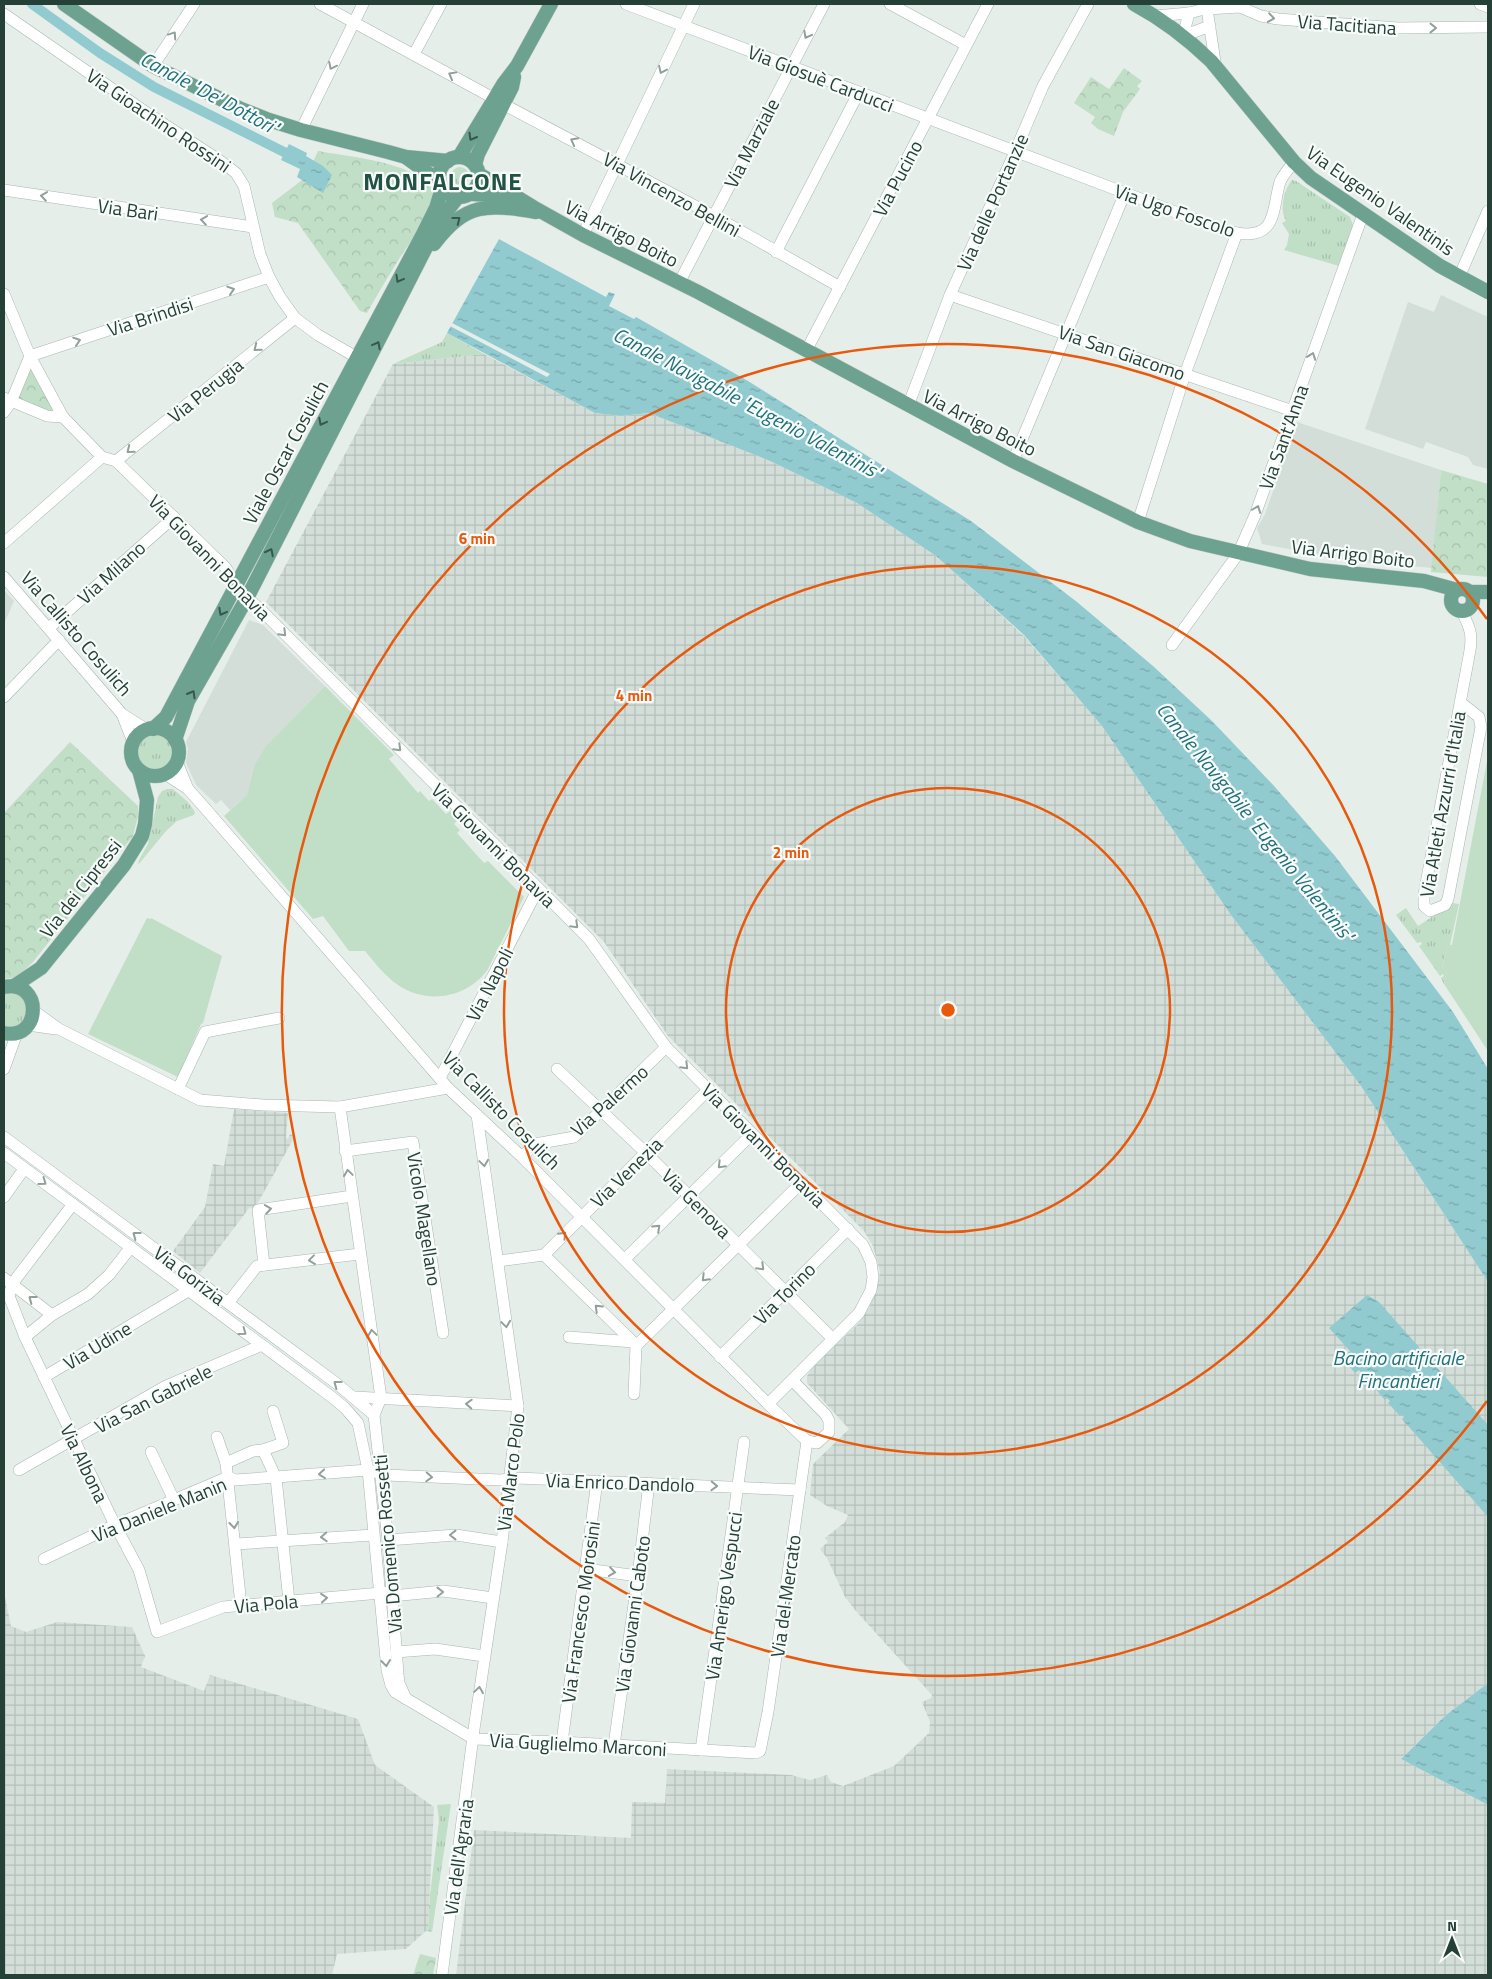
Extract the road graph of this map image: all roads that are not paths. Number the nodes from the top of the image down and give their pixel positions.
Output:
1 (64, 4) edge
2 (194, 4) edge
3 (320, 4) edge
4 (363, 4) edge
5 (441, 4) edge
6 (551, 4) edge
7 (626, 4) edge
8 (694, 4) edge
9 (824, 4) edge
10 (890, 4) edge
11 (988, 4) edge
12 (1088, 4) edge
13 (1134, 4) edge
14 (1218, 4) edge
15 (1480, 4) edge
16 (1205, 6) edge
17 (1488, 7) edge
18 (1189, 13) junction
19 (4, 14) edge
20 (1155, 16) junction
21 (354, 22) junction
22 (683, 26) junction
23 (1210, 26) junction
24 (1488, 27) edge
25 (1183, 36) junction
26 (966, 45) junction
27 (414, 54) junction
28 (152, 66) junction
29 (791, 66) junction
30 (1216, 68) junction
31 (859, 92) junction
32 (499, 101) junction
33 (928, 119) junction
34 (301, 130) junction
35 (1015, 152) junction
36 (406, 157) junction
37 (454, 159) junction
38 (1294, 162) junction
39 (617, 164) junction
40 (477, 170) junction
41 (441, 185) junction
42 (4, 190) edge
43 (1125, 193) junction
44 (464, 196) junction
45 (538, 211) junction
46 (1488, 211) edge
47 (1363, 214) junction
48 (714, 216) junction
49 (253, 227) junction
50 (1237, 233) junction
51 (583, 235) junction
52 (776, 252) junction
53 (415, 271) junction
54 (269, 277) junction
55 (1459, 277) junction
56 (679, 283) junction
57 (840, 287) junction
58 (1488, 292) edge
59 (4, 294) edge
60 (950, 295) junction
61 (295, 318) junction
62 (1066, 333) junction
63 (806, 351) junction
64 (30, 356) junction
65 (362, 361) junction
66 (1185, 374) junction
67 (7, 400) edge
68 (908, 406) junction
69 (1293, 411) junction
70 (4, 412) edge
71 (63, 417) junction
72 (102, 457) junction
73 (116, 461) junction
74 (1013, 461) junction
75 (174, 516) junction
76 (1138, 522) junction
77 (4, 543) edge
78 (1238, 554) junction
79 (4, 577) edge
80 (236, 587) junction
81 (246, 598) junction
82 (1470, 598) edge
83 (48, 628) junction
84 (59, 640) junction
85 (1172, 645) dead end
86 (4, 697) edge
87 (1460, 702) junction
88 (122, 714) junction
89 (150, 729) junction
90 (175, 740) junction
91 (133, 742) junction
92 (177, 762) junction
93 (139, 770) junction
94 (162, 775) junction
95 (188, 789) junction
96 (147, 800) junction
97 (538, 889) junction
98 (41, 968) junction
99 (9, 986) edge
100 (32, 1005) junction
101 (279, 1018) dead end
102 (59, 1029) junction
103 (16, 1030) edge
104 (666, 1047) junction
105 (4, 1056) edge
106 (4, 1068) edge
107 (557, 1069) dead end
108 (440, 1078) junction
109 (448, 1088) junction
110 (178, 1089) junction
111 (709, 1089) junction
112 (340, 1107) junction
113 (601, 1110) junction
114 (477, 1115) junction
115 (752, 1134) junction
116 (4, 1137) edge
117 (345, 1151) junction
118 (4, 1153) edge
119 (646, 1153) junction
120 (522, 1157) junction
121 (24, 1169) junction
122 (802, 1182) junction
123 (352, 1196) junction
124 (690, 1196) junction
125 (4, 1197) edge
126 (73, 1204) junction
127 (581, 1216) junction
128 (848, 1229) junction
129 (738, 1244) junction
130 (130, 1247) junction
131 (360, 1254) junction
132 (544, 1255) junction
133 (625, 1259) junction
134 (498, 1261) junction
135 (264, 1266) junction
136 (8, 1281) edge
137 (188, 1291) junction
138 (786, 1292) junction
139 (228, 1303) junction
140 (674, 1309) junction
141 (52, 1314) junction
142 (442, 1333) dead end
143 (25, 1337) junction
144 (569, 1337) dead end
145 (833, 1339) junction
146 (635, 1344) junction
147 (262, 1345) junction
148 (720, 1357) junction
149 (44, 1377) junction
150 (792, 1380) junction
151 (634, 1394) dead end
152 (355, 1397) junction
153 (381, 1398) junction
154 (768, 1404) junction
155 (518, 1406) junction
156 (273, 1411) dead end
157 (374, 1415) junction
158 (358, 1423) joint
159 (217, 1436) dead end
160 (73, 1440) junction
161 (807, 1441) junction
162 (744, 1442) dead end
163 (263, 1450) junction
164 (151, 1452) dead end
165 (226, 1463) junction
166 (19, 1470) dead end
167 (368, 1470) junction
168 (381, 1474) junction
169 (228, 1477) junction
170 (276, 1478) junction
171 (510, 1478) junction
172 (598, 1482) junction
173 (649, 1483) junction
174 (738, 1486) junction
175 (800, 1490) junction
176 (174, 1500) junction
177 (114, 1525) junction
178 (373, 1534) junction
179 (282, 1540) junction
180 (388, 1540) junction
181 (502, 1542) junction
182 (236, 1544) junction
183 (44, 1559) dead end
184 (586, 1569) junction
185 (638, 1576) junction
186 (379, 1593) junction
187 (392, 1594) junction
188 (493, 1598) junction
189 (289, 1601) junction
190 (241, 1605) junction
191 (157, 1632) joint
192 (396, 1652) junction
193 (484, 1656) junction
194 (406, 1699) junction
195 (474, 1739) junction
196 (562, 1742) junction
197 (614, 1745) junction
198 (701, 1750) junction
199 (760, 1752) joint
200 (442, 1975) edge

1 - 28 main road
28 -> 2 street
3 - 21 street, Via Vincenzo Bellini
4 - 21 street
5 - 27 street
6 - 32 main road
7 - 22 street, Via Giosuè Carducci
8 - 22 street
9 -> 29 street, Via Marziale
10 - 26 street
11 - 26 street, Via Pucino
12 - 35 street, Via delle Portanzie
13 - 20 main road, Via Eugenio Valentinis
14 - 16 street
15 - 17 street
16 - 18 street
16 - 23 street
16 -> 24 street, Via Tacitiana
18 - 20 street
18 - 25 street
19 - 49 street, Via Gioachino Rossini
20 - 25 main road, Via Eugenio Valentinis
21 - 27 street, Via Vincenzo Bellini
21 -> 34 street
22 - 29 street, Via Giosuè Carducci
22 -> 39 street
23 - 25 street
23 - 30 street
25 - 30 main road, Via Eugenio Valentinis
26 - 33 street, Via Pucino
32 -> 27 street, Via Vincenzo Bellini
28 - 34 main road
29 - 31 street, Via Giosuè Carducci
29 - 48 street, Via Marziale
30 - 38 main road, Via Eugenio Valentinis
31 - 33 street, Via Giosuè Carducci
31 - 52 street
32 -> 37 main road
39 -> 32 street, Via Vincenzo Bellini
32 - 40 main road
33 - 35 street, Via Giosuè Carducci
33 - 57 street, Via Pucino
34 - 36 main road
35 - 43 street, Via Ugo Foscolo
35 - 60 street, Via delle Portanzie
36 - 37 main road
36 - 41 main road
37 - 40 main road
37 - 41 main road
38 - 47 main road, Via Eugenio Valentinis
38 - 50 street, Via Ugo Foscolo
39 - 48 street, Via Vincenzo Bellini
39 - 51 street
40 - 44 main road
40 - 45 main road, Via Arrigo Boito
41 - 44 main road
41 -> 65 main road, Viale Oscar Cosulich
49 -> 42 street, Via Bari
43 - 50 street, Via Ugo Foscolo
43 - 62 street
44 - 45 main road, Via Arrigo Boito
44 - 53 main road, Viale Oscar Cosulich
45 - 51 main road, Via Arrigo Boito
53 -> 45 main road
46 - 55 street
47 - 55 main road, Via Eugenio Valentinis
69 -> 47 street, Via Sant'Anna
48 - 52 street, Via Vincenzo Bellini
48 - 56 street, Via Marziale
49 - 54 street, Via Gioachino Rossini
50 - 66 street
51 - 56 main road, Via Arrigo Boito
52 - 57 street, Via Vincenzo Bellini
65 -> 53 main road, Viale Oscar Cosulich
54 - 61 street, Via Gioachino Rossini
64 -> 54 street, Via Brindisi
55 - 58 main road, Via Eugenio Valentinis
56 - 63 main road, Via Arrigo Boito
57 - 63 street, Via Pucino
59 - 64 street, Via Giovanni Bonavia
60 - 62 street, Via San Giacomo
60 - 68 street, Via delle Portanzie
61 - 65 street, Via Gioachino Rossini
61 -> 73 street, Via Perugia
62 - 66 street, Via San Giacomo
62 - 74 street
63 - 68 main road, Via Arrigo Boito
64 - 67 street
64 - 71 street, Via Giovanni Bonavia
65 -> 80 main road, Viale Oscar Cosulich
81 -> 65 main road, Viale Oscar Cosulich
66 - 69 street, Via San Giacomo
66 - 76 street
67 - 70 street
67 - 71 street
68 - 74 main road, Via Arrigo Boito
78 -> 69 street, Via Sant'Anna
71 - 72 street, Via Giovanni Bonavia
72 - 73 street, Via Giovanni Bonavia
72 - 77 street
73 - 75 street, Via Giovanni Bonavia
74 - 76 main road, Via Arrigo Boito
75 - 80 street, Via Giovanni Bonavia
75 - 83 street, Via Milano
76 - 78 main road, Via Arrigo Boito
78 - 82 main road, Via Arrigo Boito
78 - 85 street, Via Sant'Anna
79 - 83 street, Via Callisto Cosulich
80 - 81 street, Via Giovanni Bonavia
80 -> 89 main road, Viale Oscar Cosulich
90 -> 81 main road, Viale Oscar Cosulich
81 -> 97 street, Via Giovanni Bonavia
82 - 87 street, Via Atleti Azzurri d'Italia
83 - 84 street, Via Callisto Cosulich
84 - 86 street
84 - 88 street, Via Callisto Cosulich
87 - 87 street, Via Atleti Azzurri d'Italia
88 - 89 street, Via Callisto Cosulich
88 - 91 street, Via Callisto Cosulich
89 - 90 main road, Via Callisto Cosulich
89 - 91 main road
90 - 92 main road, Via Callisto Cosulich
91 - 93 main road, Via Callisto Cosulich
92 - 94 main road
92 - 95 street, Via Callisto Cosulich
93 - 94 main road, Via Callisto Cosulich
93 - 96 main road, Via dei Cipressi
94 - 95 street, Via Callisto Cosulich
94 - 96 main road, Via dei Cipressi
95 - 108 street, Via Callisto Cosulich
96 - 98 main road, Via dei Cipressi
97 -> 104 street, Via Giovanni Bonavia
97 - 108 street, Via Napoli
98 - 99 main road, Via dei Cipressi
98 - 100 main road, Via dei Cipressi
99 - 100 main road
100 - 102 street
100 - 103 main road, Via dei Cipressi
101 - 110 street
102 - 103 street
102 - 110 street
103 - 106 street
104 -> 111 street, Via Giovanni Bonavia
104 - 113 street, Via Palermo
105 - 106 street
107 - 113 street, Via Genova
108 - 109 street, Via Callisto Cosulich
109 - 112 street
109 - 114 street, Via Callisto Cosulich
110 - 112 street
111 - 115 street, Via Giovanni Bonavia
111 - 119 street, Via Venezia
112 - 117 street
113 - 119 street, Via Genova
113 - 120 street, Via Palermo
114 - 120 street, Via Callisto Cosulich
114 -> 134 street, Via Marco Polo
115 - 122 street, Via Giovanni Bonavia
115 -> 124 street
139 -> 116 street, Via Gorizia
123 -> 117 street
117 - 142 street, Vicolo Magellano
118 - 121 street, Via Gorizia
119 - 124 street, Via Genova
119 - 127 street, Via Venezia
120 - 127 street, Via Callisto Cosulich
121 - 125 street
121 -> 126 street, Via Gorizia
122 - 128 street, Via Giovanni Bonavia
122 - 129 street
123 - 131 street
135 -> 123 street
124 - 129 street, Via Genova
133 -> 124 street
126 - 130 street, Via Gorizia
126 - 136 street
132 -> 127 street, Via Venezia
127 - 133 street, Via Callisto Cosulich
128 - 138 street, Via Torino
128 - 145 street, Via Giovanni Bonavia
129 -> 138 street, Via Genova
129 -> 140 street
130 - 137 street, Via Gorizia
130 - 141 street
131 -> 135 street
153 -> 131 street
132 - 134 street
146 -> 132 street
133 - 140 street, Via Callisto Cosulich
134 -> 155 street, Via Marco Polo
135 - 139 street
141 -> 136 street
136 - 143 street, Via Udine
137 -> 147 street, Via Gorizia
137 - 149 street, Via Udine
138 - 145 street, Via Genova
138 - 148 street, Via Torino
152 -> 139 street, Via Gorizia
140 - 146 street
140 - 148 street, Via Callisto Cosulich
141 - 143 street
143 - 149 street, Via Udine
144 - 146 street
145 - 150 street, Via Giovanni Bonavia
146 - 151 street
147 - 158 street, Via Gorizia
147 - 160 street, Via San Gabriele
148 - 154 street, Via Callisto Cosulich
149 - 160 street, Via Albona
150 - 154 street, Via Giovanni Bonavia
150 - 161 street
152 - 153 street
152 - 157 street, Via Gorizia
155 -> 153 street
153 - 157 street, Via Domenico Rossetti
154 - 161 street, Via Callisto Cosulich
155 - 171 street, Via Marco Polo
156 - 163 street
157 - 168 street, Via Domenico Rossetti
158 - 167 street, Via Domenico Rossetti
159 - 165 street
160 - 166 street, Via San Gabriele
160 - 177 street, Via Albona
161 - 175 street, Via del Mercato
162 - 174 street, Via Amerigo Vespucci
163 - 165 street
163 - 170 street
164 - 176 street
165 - 169 street
167 - 168 street, Via Enrico Dandolo
167 -> 170 street, Via Daniele Manin
167 - 178 street, Via Domenico Rossetti
168 -> 171 street, Via Enrico Dandolo
168 - 180 street, Via Domenico Rossetti
169 - 170 street, Via Daniele Manin
169 - 176 street, Via Daniele Manin
169 -> 182 street
170 - 179 street
171 - 172 street, Via Enrico Dandolo
171 - 181 street, Via Marco Polo
172 - 173 street, Via Enrico Dandolo
172 - 184 street, Via Francesco Morosini
173 -> 174 street, Via Enrico Dandolo
173 - 185 street, Via Giovanni Caboto
174 - 175 street, Via Enrico Dandolo
174 - 198 street, Via Amerigo Vespucci
175 - 199 street, Via del Mercato
176 - 177 street, Via Daniele Manin
177 - 183 street, Via Daniele Manin
177 - 191 street, Via Albona
178 -> 179 street
178 - 186 street, Via Domenico Rossetti
179 - 182 street
179 - 189 street
181 -> 180 street
180 - 187 street, Via Domenico Rossetti
181 - 188 street, Via Marco Polo
182 - 190 street
184 -> 185 street
184 - 196 street, Via Francesco Morosini
185 - 197 street, Via Giovanni Caboto
186 - 187 street, Via Pola
189 -> 186 street, Via Pola
186 -> 194 street, Via Domenico Rossetti
187 -> 188 street, Via Pola
187 - 192 street, Via Domenico Rossetti
188 - 193 street, Via Marco Polo
189 - 190 street, Via Pola
190 - 191 street, Via Pola
192 - 193 street
192 - 194 street, Via Domenico Rossetti
195 -> 193 street, Via Marco Polo
194 - 195 street, Via Guglielmo Marconi
195 - 196 street, Via Guglielmo Marconi
195 - 200 street, Via dell'Agraria
196 - 197 street, Via Guglielmo Marconi
197 - 198 street, Via Guglielmo Marconi
198 - 199 street, Via Guglielmo Marconi

